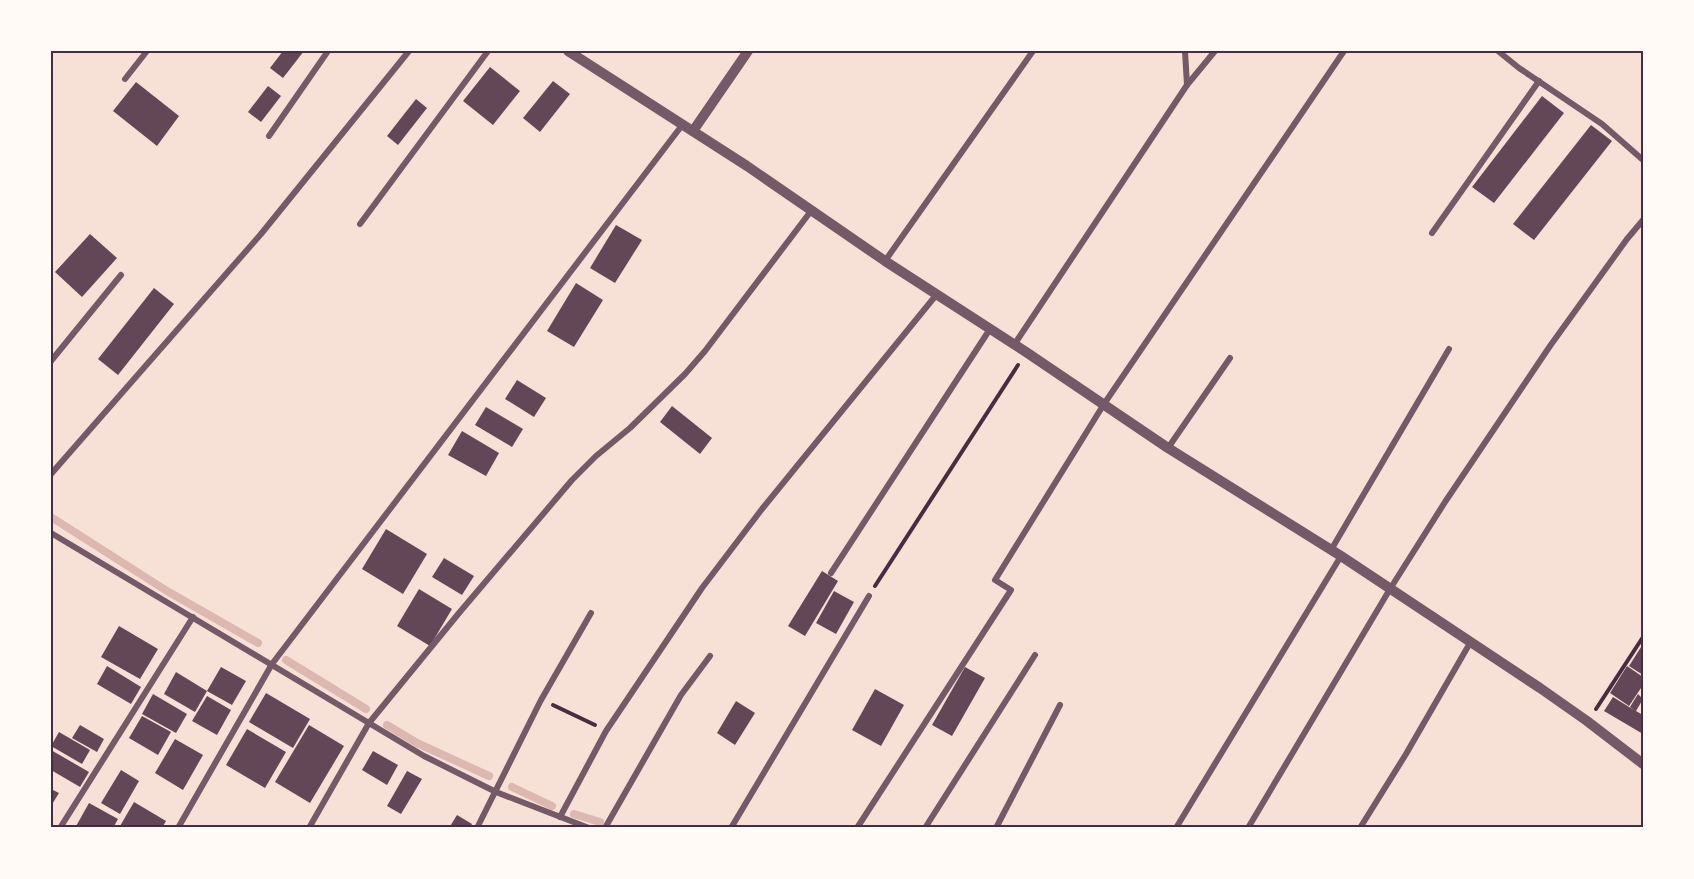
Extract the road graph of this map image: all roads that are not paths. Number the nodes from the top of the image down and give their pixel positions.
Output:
1 (147, 51) edge
2 (328, 51) edge
3 (409, 51) edge
4 (488, 51) edge
5 (568, 51) edge
6 (748, 51) edge
7 (1033, 51) edge
8 (1185, 51) edge
9 (1215, 51) edge
10 (1344, 51) edge
11 (1498, 51) edge
12 (125, 80) dead end
13 (1539, 81) junction
14 (1187, 85) junction
15 (683, 124) junction
16 (693, 131) junction
17 (269, 136) dead end
18 (1643, 160) edge
19 (811, 211) junction
20 (1643, 220) edge
21 (360, 224) dead end
22 (1432, 233) dead end
23 (885, 261) junction
24 (121, 275) dead end
25 (937, 294) junction
26 (990, 328) junction
27 (1014, 345) junction
28 (1449, 349) dead end
29 (1230, 358) dead end
30 (51, 361) edge
31 (1104, 404) junction
32 (1168, 448) junction
33 (51, 474) edge
34 (51, 533) edge
35 (1336, 553) junction
36 (831, 573) dead end
37 (1390, 589) junction
38 (869, 596) road end
39 (591, 613) dead end
40 (194, 617) junction
41 (1470, 643) junction
42 (1035, 655) dead end
43 (710, 656) dead end
44 (272, 664) junction
45 (1060, 705) dead end
46 (369, 723) junction
47 (1643, 764) edge
48 (496, 792) junction
49 (560, 817) junction
50 (60, 828) edge
51 (178, 828) edge
52 (309, 828) edge
53 (477, 828) edge
54 (589, 828) edge
55 (605, 828) edge
56 (731, 828) edge
57 (857, 828) edge
58 (925, 828) edge
59 (996, 828) edge
60 (1176, 828) edge
61 (1248, 828) edge
62 (1360, 828) edge

1 - 12 street
2 - 17 street
3 - 33 street
4 - 21 street
5 - 15 street
6 - 16 street
7 - 23 street
8 - 14 street
9 - 14 street
10 - 31 street
11 - 13 street
13 - 18 street
13 - 22 street
14 - 27 street
15 - 16 street
15 - 44 street
16 - 19 street
19 - 23 street
19 - 46 street
20 - 37 street
23 - 25 street
24 - 30 street
25 - 26 street
25 - 49 street
26 - 27 street
26 - 36 street
27 - 31 street
28 - 35 street
29 - 32 street
31 - 32 street
31 - 57 street
32 - 35 street
34 - 40 street
35 - 37 street
35 - 60 street
37 - 41 street
37 - 61 street
38 - 56 street
39 - 48 street
40 - 44 street
40 - 50 street
41 - 47 street
41 - 62 street
42 - 58 street
43 - 55 street
44 - 46 street
44 - 51 street
45 - 59 street
46 - 48 street
46 - 52 street
48 - 49 street
48 - 53 street
49 - 54 street

